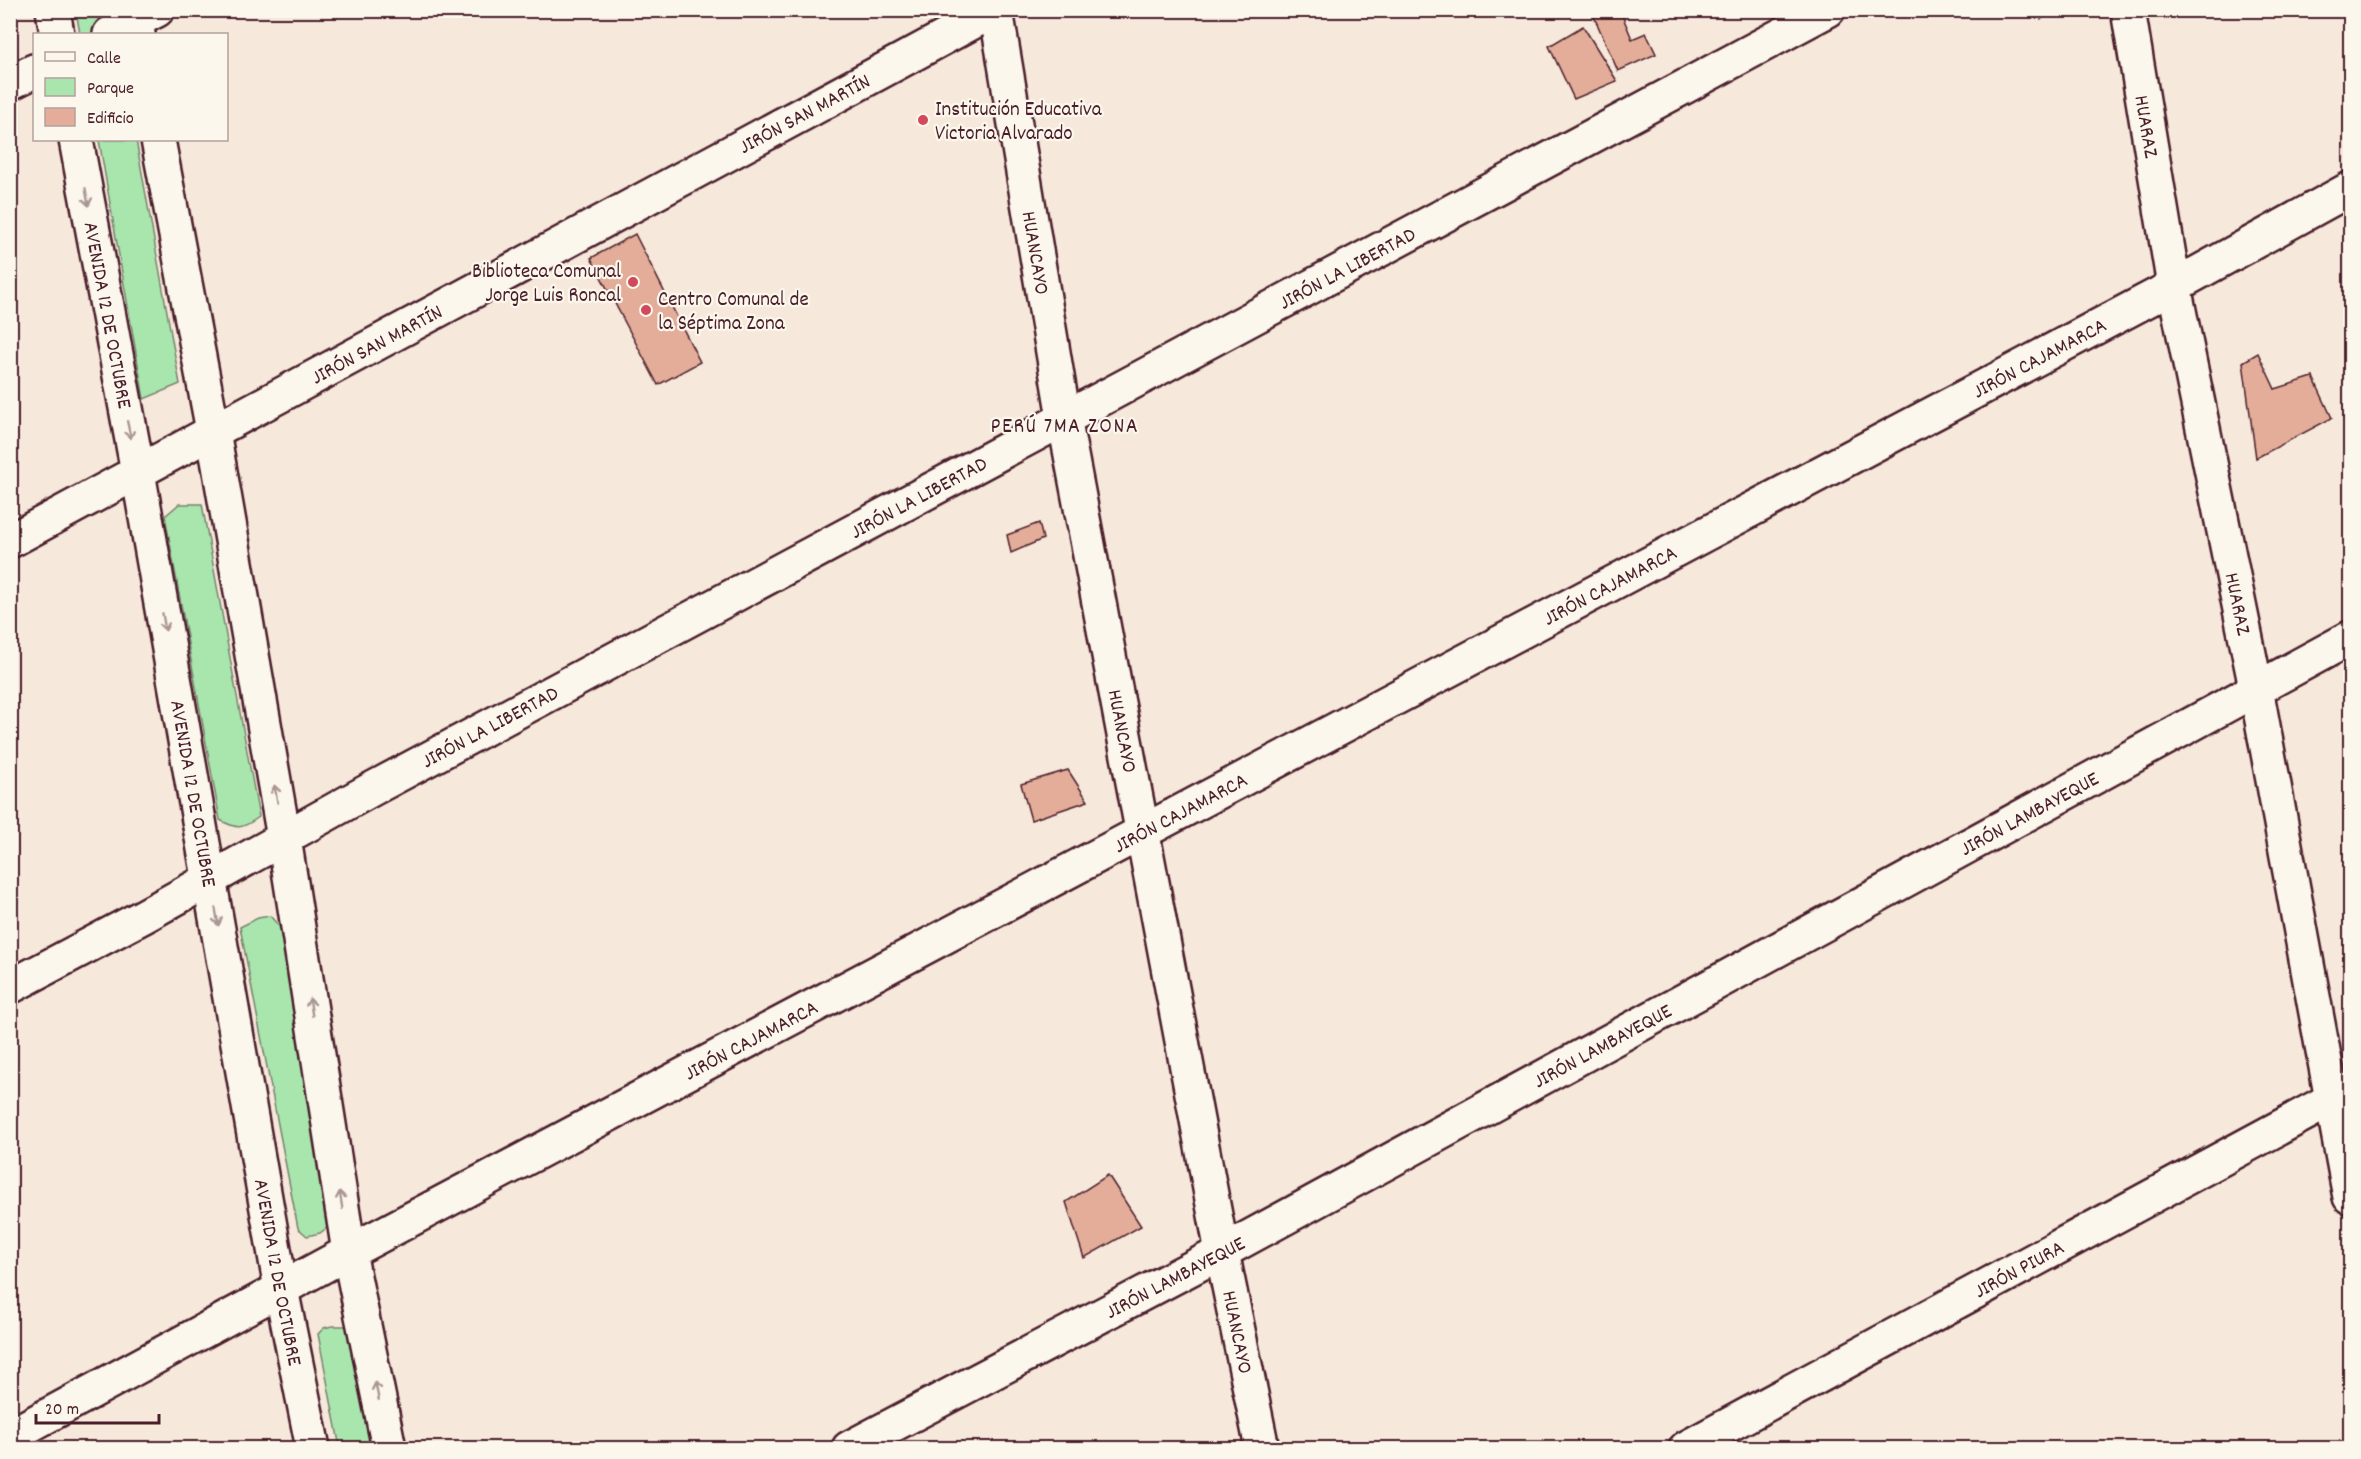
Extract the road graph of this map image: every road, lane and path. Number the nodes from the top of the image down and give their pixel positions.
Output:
1 (53, 10) edge
2 (996, 10) edge
3 (1828, 10) edge
4 (2128, 10) edge
5 (57, 33) edge
6 (33, 72) edge
7 (10, 83) edge
8 (76, 141) edge
9 (158, 141) edge
10 (2350, 189) edge
11 (2174, 286) junction
12 (1064, 418) junction
13 (213, 431) junction
14 (138, 472) junction
15 (10, 541) edge
16 (2350, 638) edge
17 (2256, 688) junction
18 (1142, 832) junction
19 (284, 838) junction
20 (210, 879) junction
21 (10, 987) edge
22 (2341, 1094) edge
23 (2350, 1197) edge
24 (349, 1252) junction
25 (1222, 1252) junction
26 (281, 1289) junction
27 (10, 1436) edge
28 (313, 1449) edge
29 (389, 1449) edge
30 (849, 1449) edge
31 (1262, 1449) edge
32 (1686, 1449) edge

1 - 5 street
2 - 12 street, HUANCAYO
2 - 13 street, JIRÓN SAN MARTÍN
3 - 12 street, JIRÓN LA LIBERTAD
4 - 11 street, HUARAZ
6 - 7 street
8 -> 14 street, AVENIDA 12 DE OCTUBRE
9 - 13 street
10 - 11 street, JIRÓN CAJAMARCA
11 - 17 street, HUARAZ
11 - 18 street, JIRÓN CAJAMARCA
12 - 18 street, HUANCAYO
12 - 19 street, JIRÓN LA LIBERTAD
13 - 14 street, JIRÓN SAN MARTÍN
19 -> 13 street
14 - 15 street, JIRÓN SAN MARTÍN
14 -> 20 street, AVENIDA 12 DE OCTUBRE
16 - 17 street, JIRÓN LAMBAYEQUE
17 - 22 street, HUARAZ
17 - 25 street, JIRÓN LAMBAYEQUE
18 - 24 street, JIRÓN CAJAMARCA
18 - 25 street, HUANCAYO
19 - 20 street, JIRÓN LA LIBERTAD
24 -> 19 street
20 - 21 street, JIRÓN LA LIBERTAD
20 -> 26 street, AVENIDA 12 DE OCTUBRE
22 - 23 street, HUARAZ
22 - 32 street, JIRÓN PIURA
24 - 26 street, JIRÓN CAJAMARCA
29 -> 24 street
25 - 30 street, JIRÓN LAMBAYEQUE
25 - 31 street, HUANCAYO
26 - 27 street, JIRÓN CAJAMARCA
26 - 28 street, AVENIDA 12 DE OCTUBRE

